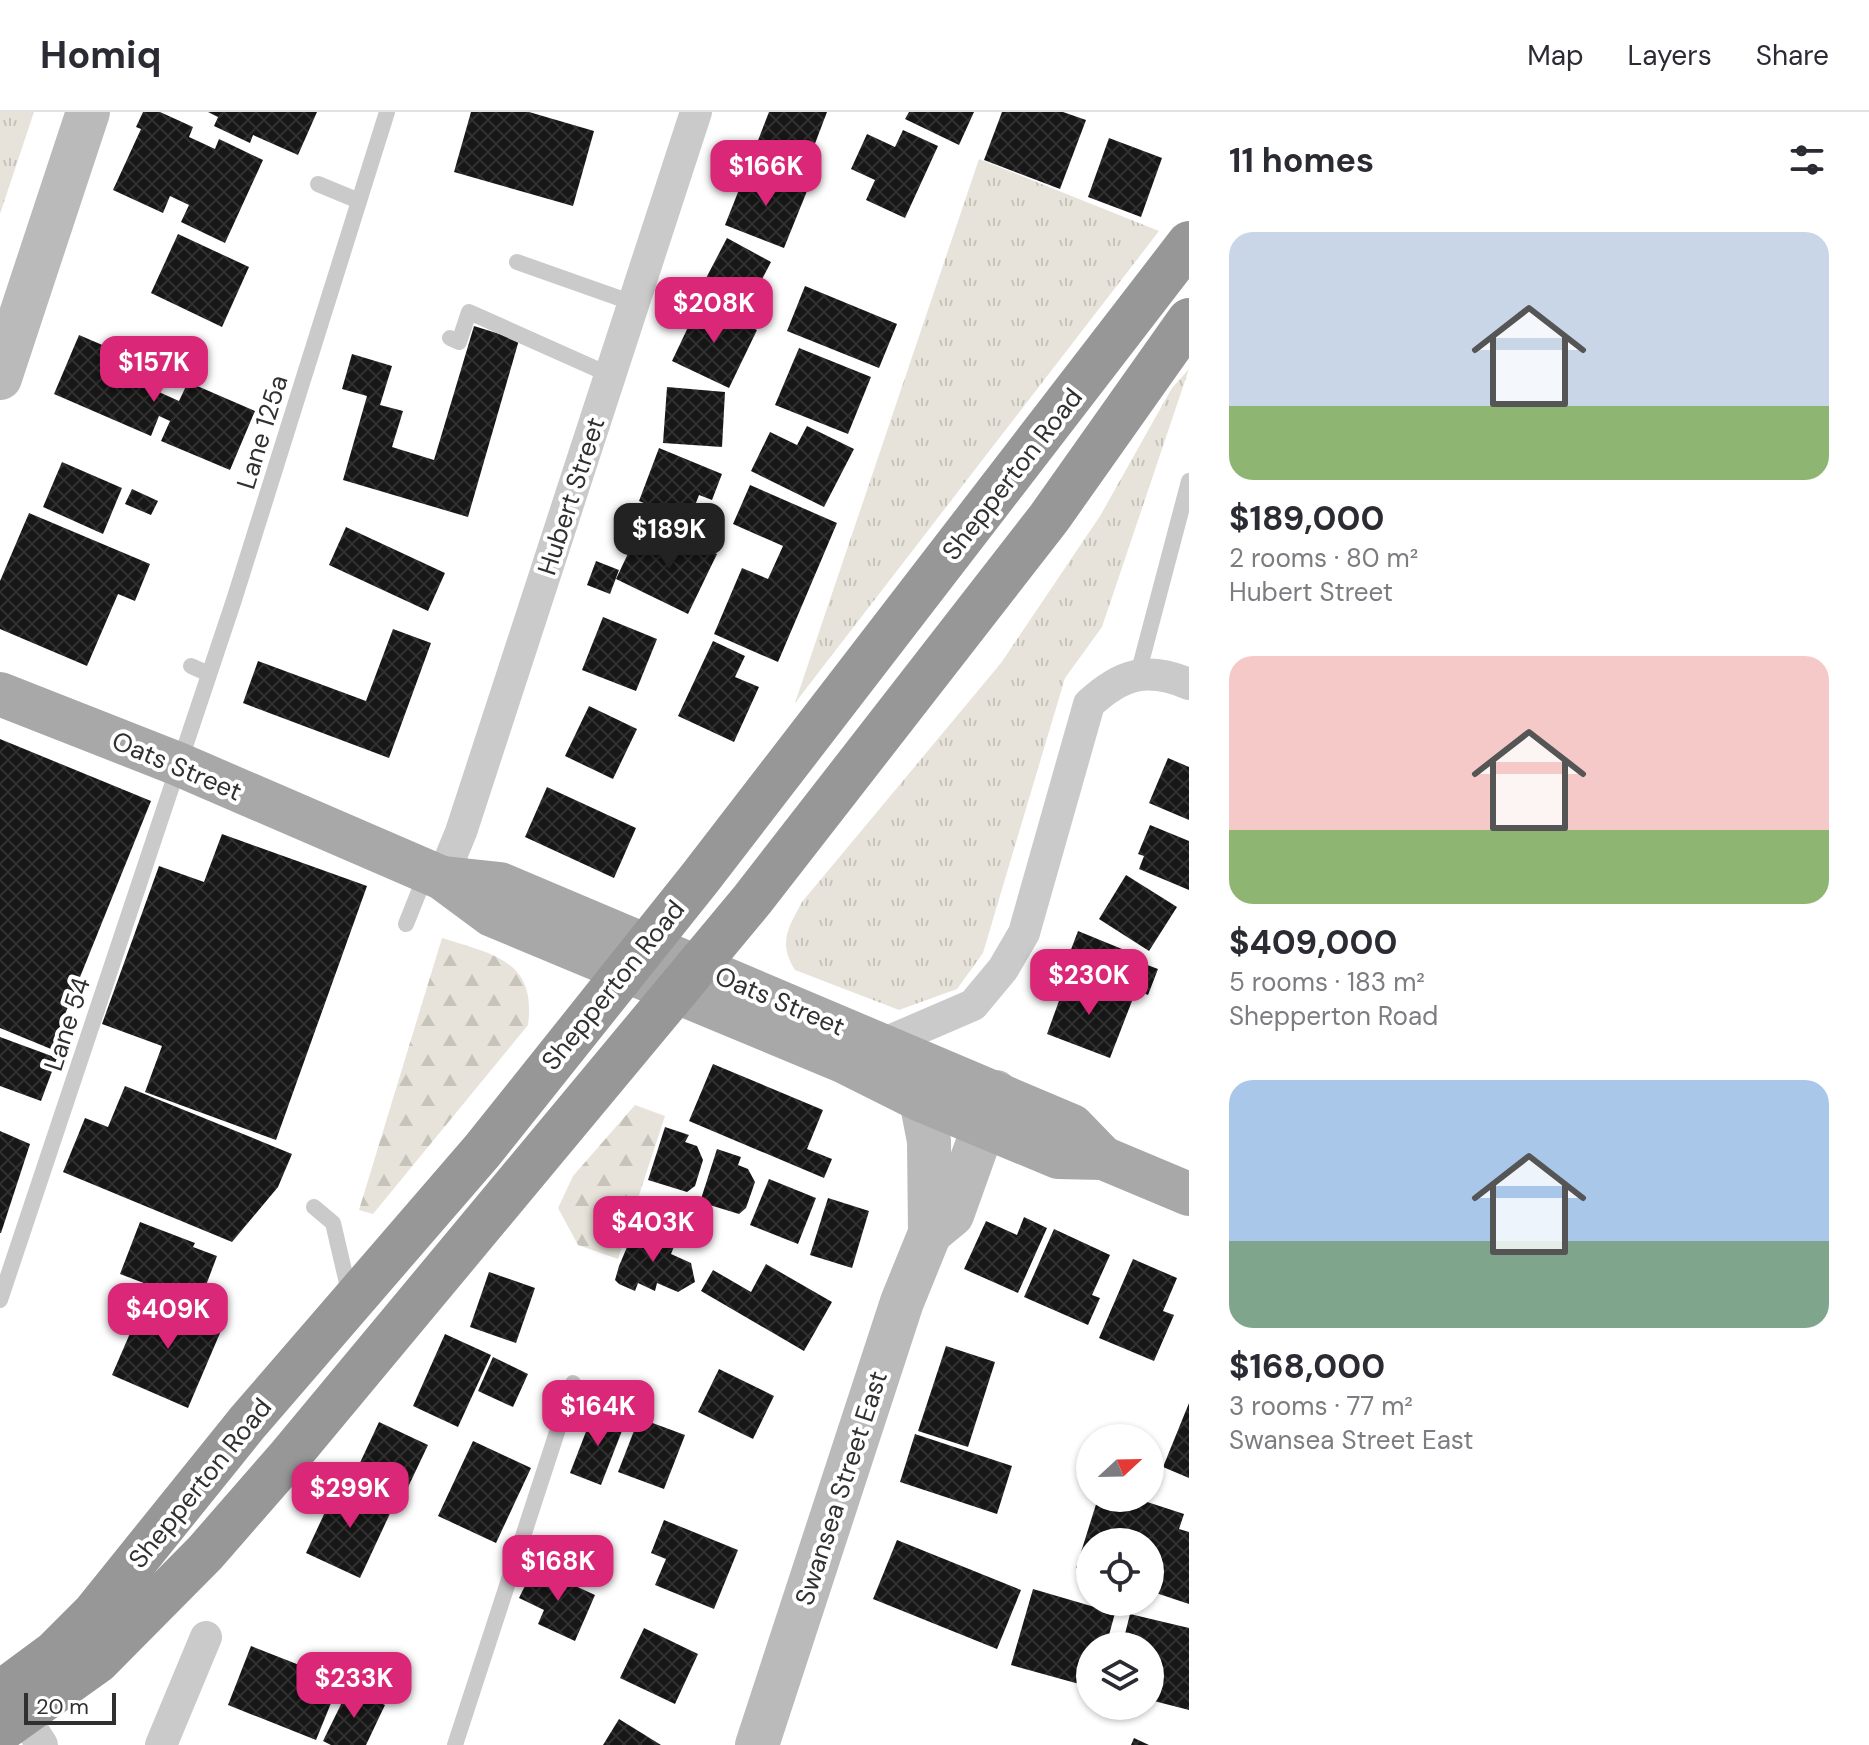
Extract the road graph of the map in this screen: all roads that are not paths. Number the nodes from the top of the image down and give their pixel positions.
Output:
1 (88, 112) edge
2 (387, 112) edge
3 (696, 112) edge
4 (318, 184) dead end
5 (359, 201) junction
6 (1189, 243) edge
7 (517, 262) dead end
8 (633, 303) junction
9 (1189, 320) edge
10 (450, 338) dead end
11 (610, 375) junction
12 (0, 378) edge
13 (1189, 481) edge
14 (191, 666) dead end
15 (209, 674) junction
16 (1138, 674) junction
17 (1189, 684) edge
18 (0, 694) edge
19 (178, 764) junction
20 (434, 875) junction
21 (406, 924) dead end
22 (635, 958) junction
23 (687, 979) junction
24 (880, 1045) junction
25 (921, 1100) junction
26 (991, 1109) junction
27 (1189, 1194) edge
28 (314, 1207) dead end
29 (930, 1233) junction
30 (0, 1300) edge
31 (351, 1302) junction
32 (573, 1383) dead end
33 (206, 1637) dead end
34 (16, 1721) edge
35 (161, 1745) edge
36 (455, 1745) edge
37 (757, 1745) edge

1 - 12 street
2 - 5 lane, Lane 125a
3 - 8 street, Hubert Street
4 - 5 lane
5 - 15 lane, Lane 125a
6 - 22 highway, Shepperton Road
7 - 8 lane
8 - 11 street, Hubert Street
9 - 23 highway, Shepperton Road
10 - 11 lane
11 - 20 street, Hubert Street
13 - 16 lane
14 - 15 lane
15 - 19 lane, Lane 125a
16 - 17 street
16 - 24 street
18 - 19 main road, Oats Street
19 - 20 main road, Oats Street
19 - 30 lane, Lane 54
20 - 21 lane
20 - 22 main road, Oats Street
22 - 23 main road, Oats Street
22 - 31 highway, Shepperton Road
23 - 24 main road, Oats Street
23 - 25 main road, Oats Street
23 - 34 highway, Shepperton Road
24 - 26 main road, Oats Street
25 - 26 main road, Oats Street
25 - 29 street, Swansea Street East
26 - 27 main road, Oats Street
26 - 29 street, Swansea Street East
28 - 31 lane
29 - 37 street, Swansea Street East
31 - 34 highway, Shepperton Road
32 - 36 lane
33 - 35 street

